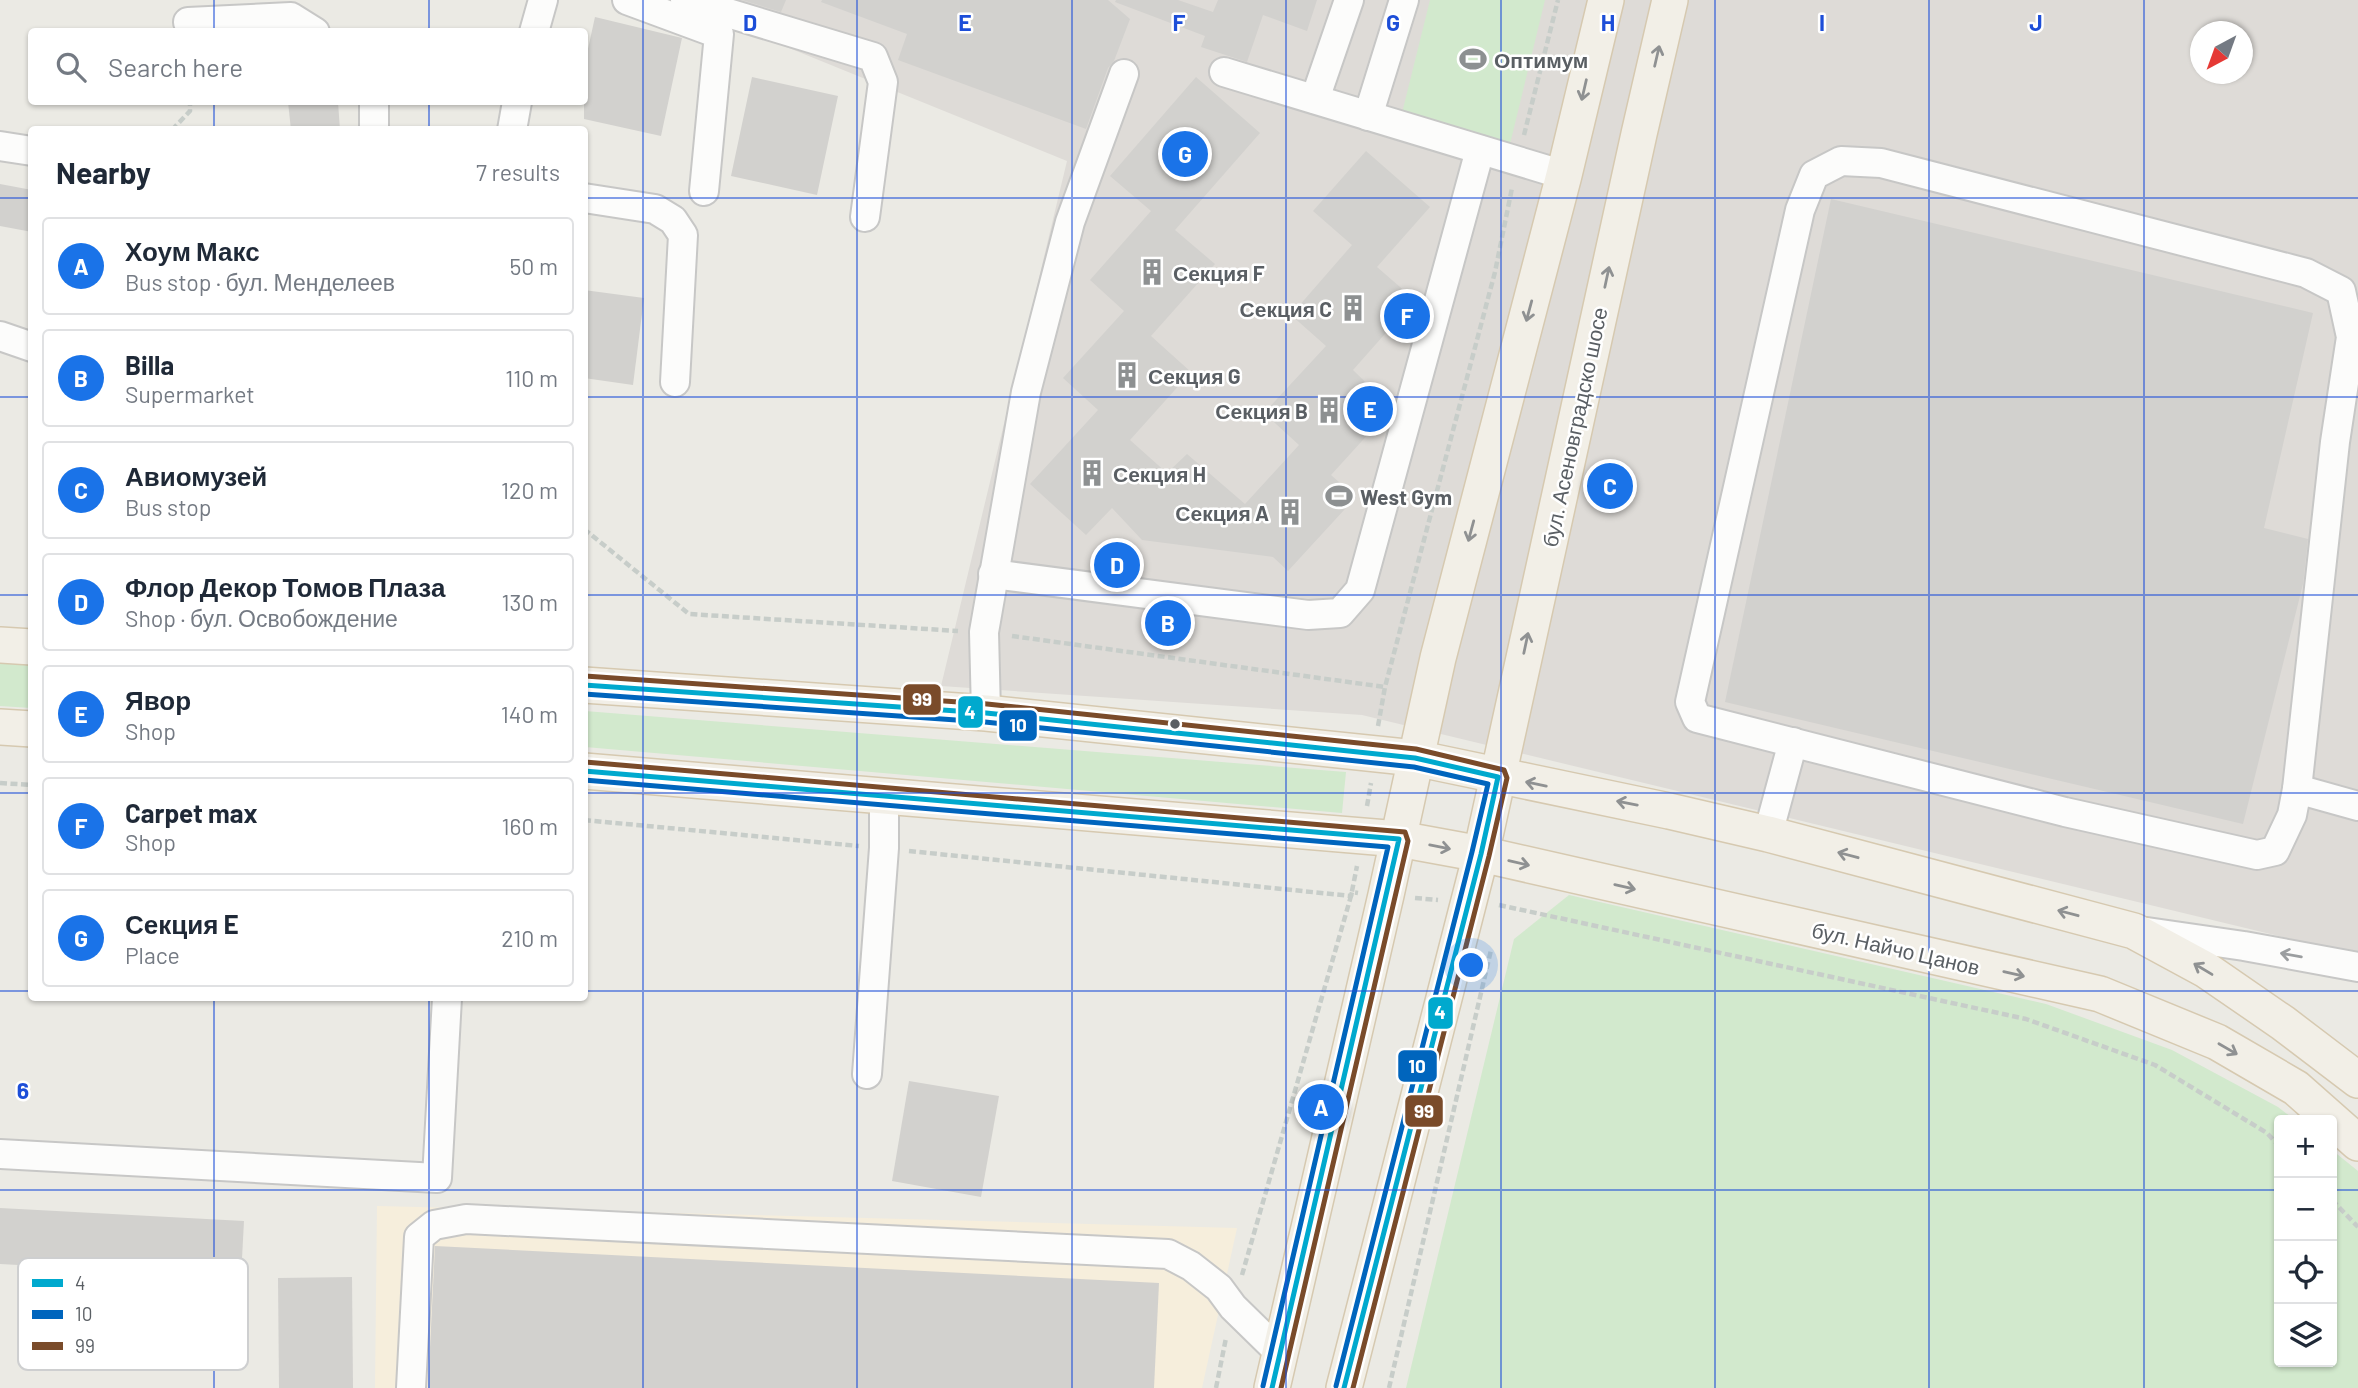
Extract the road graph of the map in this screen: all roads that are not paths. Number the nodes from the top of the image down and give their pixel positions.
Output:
1 (543, 0) edge
2 (627, 0) edge
3 (685, 0) edge
4 (1349, 0) edge
5 (1404, 0) edge
6 (1606, 0) edge
7 (1671, 0) edge
8 (188, 22) dead end
9 (309, 28) edge
10 (535, 28) edge
11 (1224, 72) dead end
12 (1124, 74) dead end
13 (1315, 99) junction
14 (374, 105) edge
15 (516, 105) edge
16 (1368, 116) junction
17 (374, 126) edge
18 (513, 126) edge
19 (0, 146) edge
20 (1480, 149) junction
21 (28, 150) edge
22 (1564, 175) junction
23 (704, 191) dead end
24 (588, 199) edge
25 (865, 217) dead end
26 (0, 336) edge
27 (28, 345) edge
28 (675, 382) dead end
29 (993, 574) junction
30 (0, 645) edge
31 (28, 647) edge
32 (588, 685) edge
33 (986, 713) junction
34 (0, 727) edge
35 (28, 729) edge
36 (1793, 742) junction
37 (1415, 758) junction
38 (588, 771) edge
39 (1498, 777) junction
40 (2297, 789) junction
41 (884, 796) junction
42 (2358, 806) edge
43 (1768, 834) junction
44 (1399, 839) junction
45 (1481, 854) junction
46 (2134, 930) junction
47 (2358, 967) edge
48 (447, 1001) edge
49 (867, 1074) dead end
50 (2358, 1080) edge
51 (2358, 1143) edge
52 (0, 1154) edge
53 (1279, 1352) junction
54 (411, 1388) edge
55 (1272, 1388) edge
56 (1344, 1388) edge

1 - 10 street
2 - 23 street
3 - 25 street
4 - 13 street
5 - 16 street
6 -> 22 main road
39 -> 7 main road, бул. Асеновградско шосе
8 - 9 street
11 - 13 street
12 - 29 street
13 - 16 street
14 - 17 street
15 - 18 street
16 - 20 street
19 - 21 street
20 - 22 street
20 - 29 street
22 -> 37 main road
24 - 28 street
26 - 27 street
29 - 33 street
30 - 31 main road
32 - 33 main road
33 - 37 main road
34 - 35 main road
36 - 40 street
36 - 40 street
36 - 43 street
37 - 39 main road
37 - 44 main road
38 - 41 main road, бул. Найчо Цанов
43 -> 39 main road
39 - 45 main road, бул. Асеновградско шосе
40 - 42 street
41 - 44 main road, бул. Найчо Цанов
41 - 49 street
46 -> 43 main road
44 -> 45 main road, бул. Найчо Цанов
44 - 53 main road
45 -> 51 main road, бул. Найчо Цанов
45 - 56 main road, бул. Асеновградско шосе
47 -> 46 street
50 -> 46 main road
48 - 52 street
53 - 54 street
53 - 55 main road

